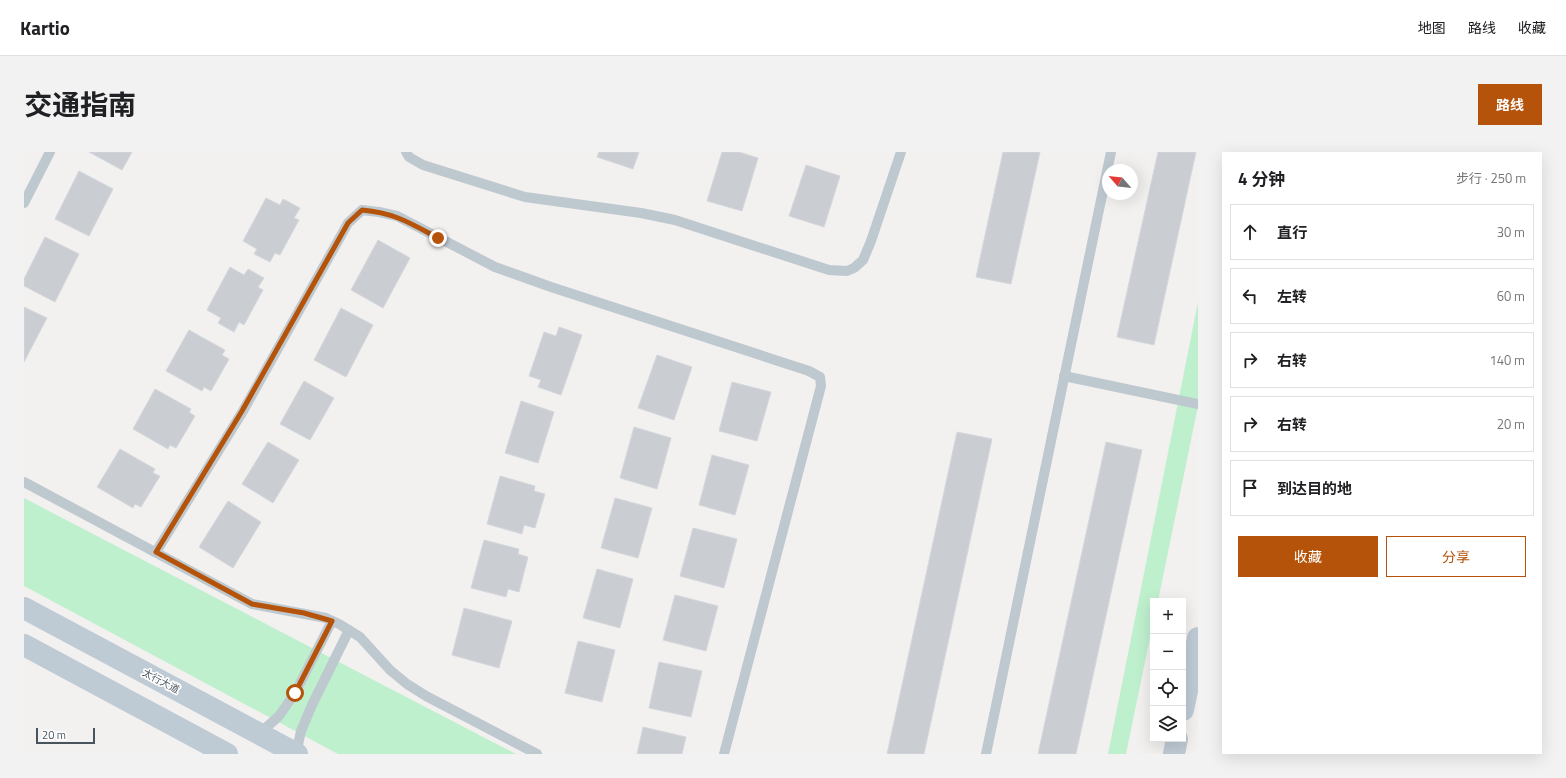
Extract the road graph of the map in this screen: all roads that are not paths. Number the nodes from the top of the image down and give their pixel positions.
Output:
1 (50, 152) edge
2 (406, 152) edge
3 (901, 152) edge
4 (1111, 152) edge
5 (24, 203) edge
6 (1064, 376) junction
7 (1198, 404) edge
8 (24, 482) edge
9 (156, 552) junction
10 (24, 608) edge
11 (332, 621) junction
12 (349, 630) junction
13 (1198, 638) edge
14 (24, 645) edge
15 (1184, 706) edge
16 (259, 734) junction
17 (1176, 742) edge
18 (228, 754) edge
19 (297, 754) edge
20 (537, 754) edge
21 (724, 754) edge
22 (986, 754) edge
23 (1174, 754) edge

1 - 5 lane
2 - 3 lane
4 - 6 lane
6 - 7 lane
6 - 22 lane
8 - 9 lane
9 - 11 lane
9 - 21 lane
10 - 16 main road, 太行大道
11 - 12 lane
11 - 16 lane
12 - 19 lane
12 - 20 lane
13 - 15 main road
14 - 18 main road
16 - 19 main road, 太行大道
17 - 23 main road

